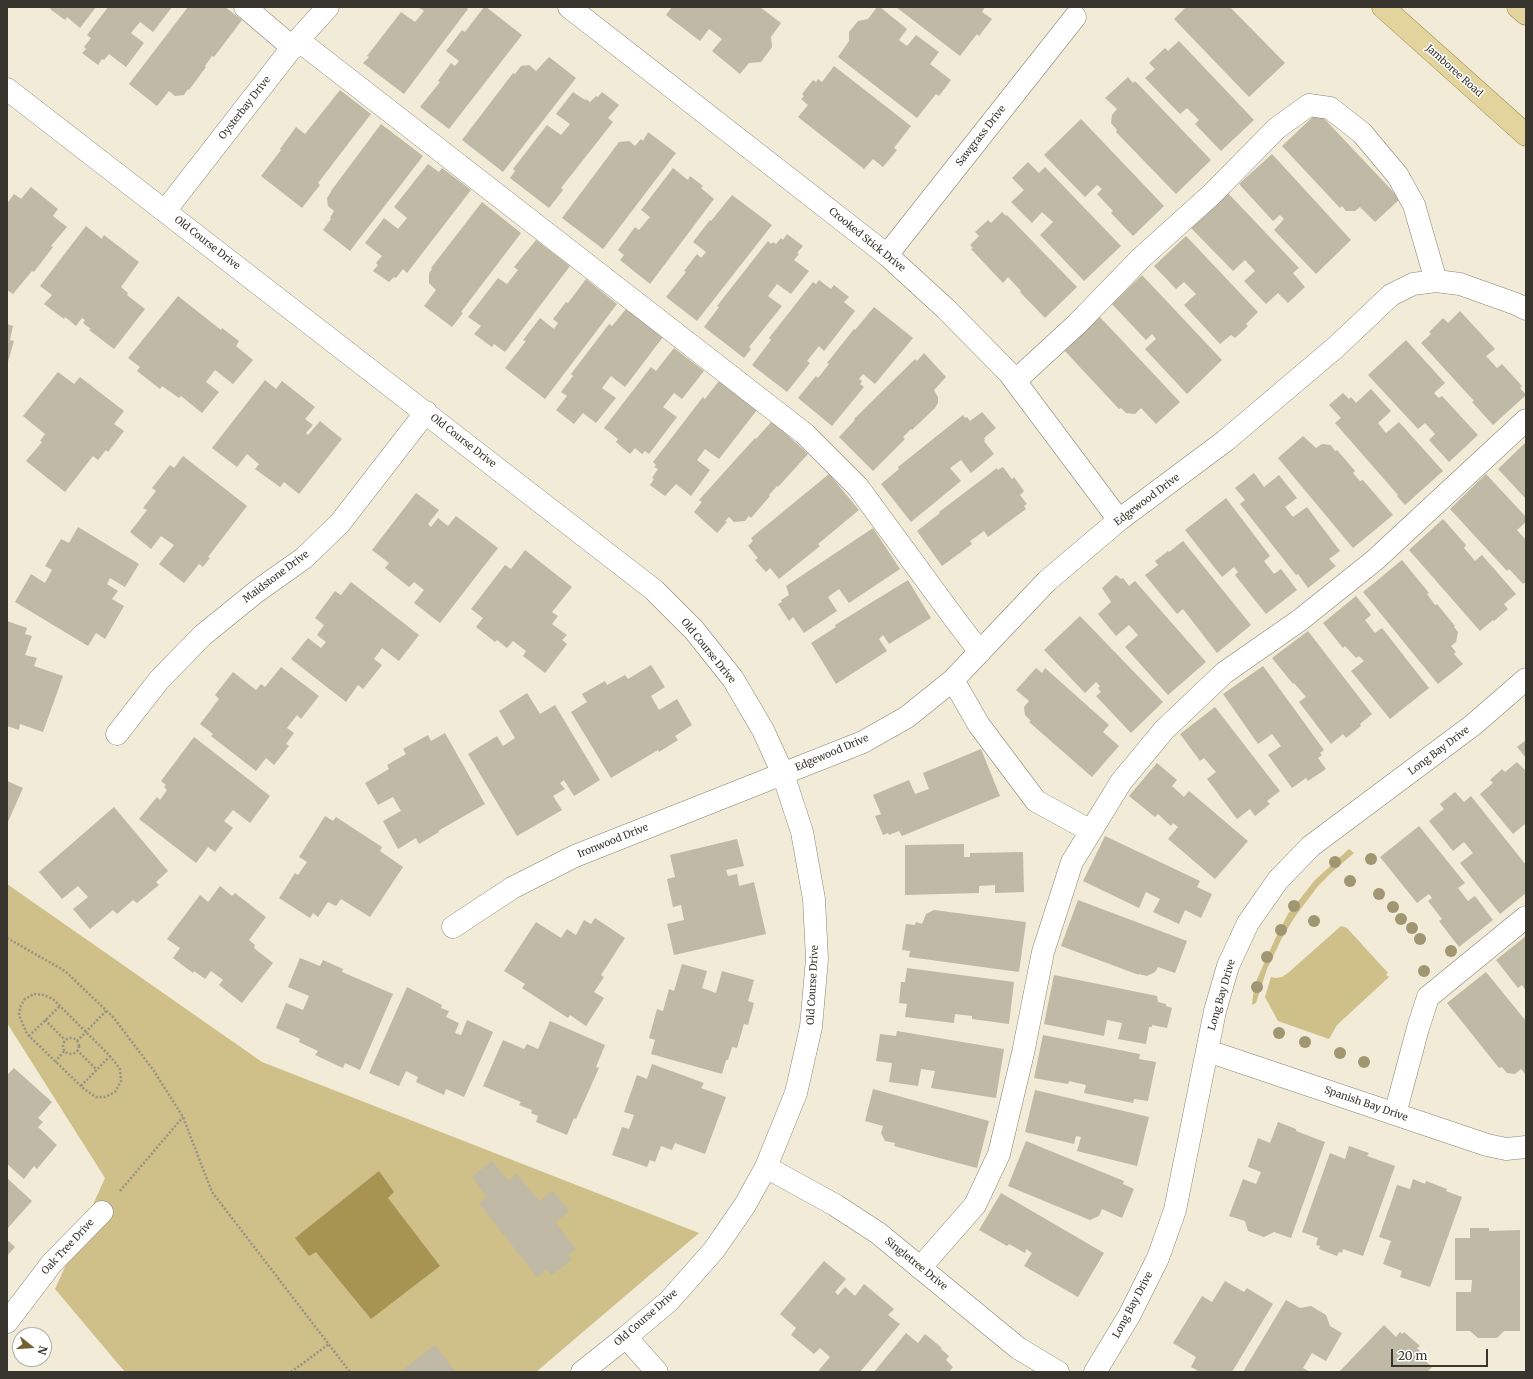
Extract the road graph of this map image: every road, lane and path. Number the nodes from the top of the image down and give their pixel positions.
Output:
1 (245, 7) edge
2 (328, 7) edge
3 (1382, 7) edge
4 (1518, 7) edge
5 (580, 10) edge
6 (1526, 14) edge
7 (1075, 17) dead end
8 (296, 44) junction
9 (7, 89) edge
10 (1526, 135) edge
11 (166, 211) junction
12 (887, 255) junction
13 (1436, 281) junction
14 (1526, 309) edge
15 (1015, 381) junction
16 (426, 412) junction
17 (1526, 420) edge
18 (1119, 520) junction
19 (980, 652) junction
20 (1526, 679) edge
21 (953, 680) junction
22 (117, 734) dead end
23 (783, 774) junction
24 (1091, 831) junction
25 (1526, 917) edge
26 (452, 927) dead end
27 (7, 938) edge
28 (60, 1006) junction
29 (107, 1010) junction
30 (44, 1020) junction
31 (86, 1032) junction
32 (29, 1036) junction
33 (65, 1040) junction
34 (77, 1041) junction
35 (65, 1050) junction
36 (77, 1050) junction
37 (1208, 1051) junction
38 (110, 1056) junction
39 (55, 1062) junction
40 (96, 1070) junction
41 (81, 1086) junction
42 (1395, 1114) junction
43 (183, 1117) junction
44 (1526, 1148) edge
45 (766, 1167) junction
46 (102, 1212) joint
47 (920, 1268) junction
48 (7, 1322) edge
49 (626, 1337) junction
50 (329, 1344) junction
51 (291, 1372) edge
52 (350, 1372) edge
53 (582, 1372) edge
54 (657, 1372) edge
55 (1058, 1372) edge
56 (1095, 1372) edge

1 - 8 street
2 - 8 street, Oysterbay Drive
3 - 10 main road, Jamboree Road
4 - 6 main road
5 - 12 street, Crooked Stick Drive
7 - 12 street, Sawgrass Drive
8 - 11 street, Oysterbay Drive
8 - 19 street
9 - 11 street, Old Course Drive
11 - 16 street, Old Course Drive
12 - 15 street, Crooked Stick Drive
13 - 14 street, Edgewood Drive
13 - 15 street
13 - 18 street, Edgewood Drive
15 - 18 street, Crooked Stick Drive
16 - 22 street, Maidstone Drive
16 - 23 street, Old Course Drive
17 - 24 street
18 - 19 street, Edgewood Drive
19 - 21 street, Edgewood Drive
20 - 37 street, Long Bay Drive
21 - 23 street, Edgewood Drive
21 - 24 street
23 - 26 street, Ironwood Drive
23 - 45 street, Old Course Drive
24 - 47 street
25 - 42 street
27 - 29 path
28 - 30 path
28 - 31 path
28 - 32 path
29 - 31 path
29 - 43 path
30 - 32 path
30 - 33 path
31 - 34 path
31 - 38 path
32 - 39 path
33 - 34 path
33 - 35 path
34 - 36 path
35 - 36 path
35 - 39 path
36 - 40 path
37 - 42 street, Spanish Bay Drive
37 - 56 street, Long Bay Drive
38 - 40 path
38 - 41 path
39 - 41 path
40 - 41 path
42 - 44 street, Spanish Bay Drive
43 - 46 path
43 - 50 path
45 - 47 street, Singletree Drive
45 - 49 street, Old Course Drive
46 - 48 street, Oak Tree Drive
47 - 55 street, Singletree Drive
49 - 53 street, Old Course Drive
49 - 54 street
50 - 51 path
50 - 52 path

